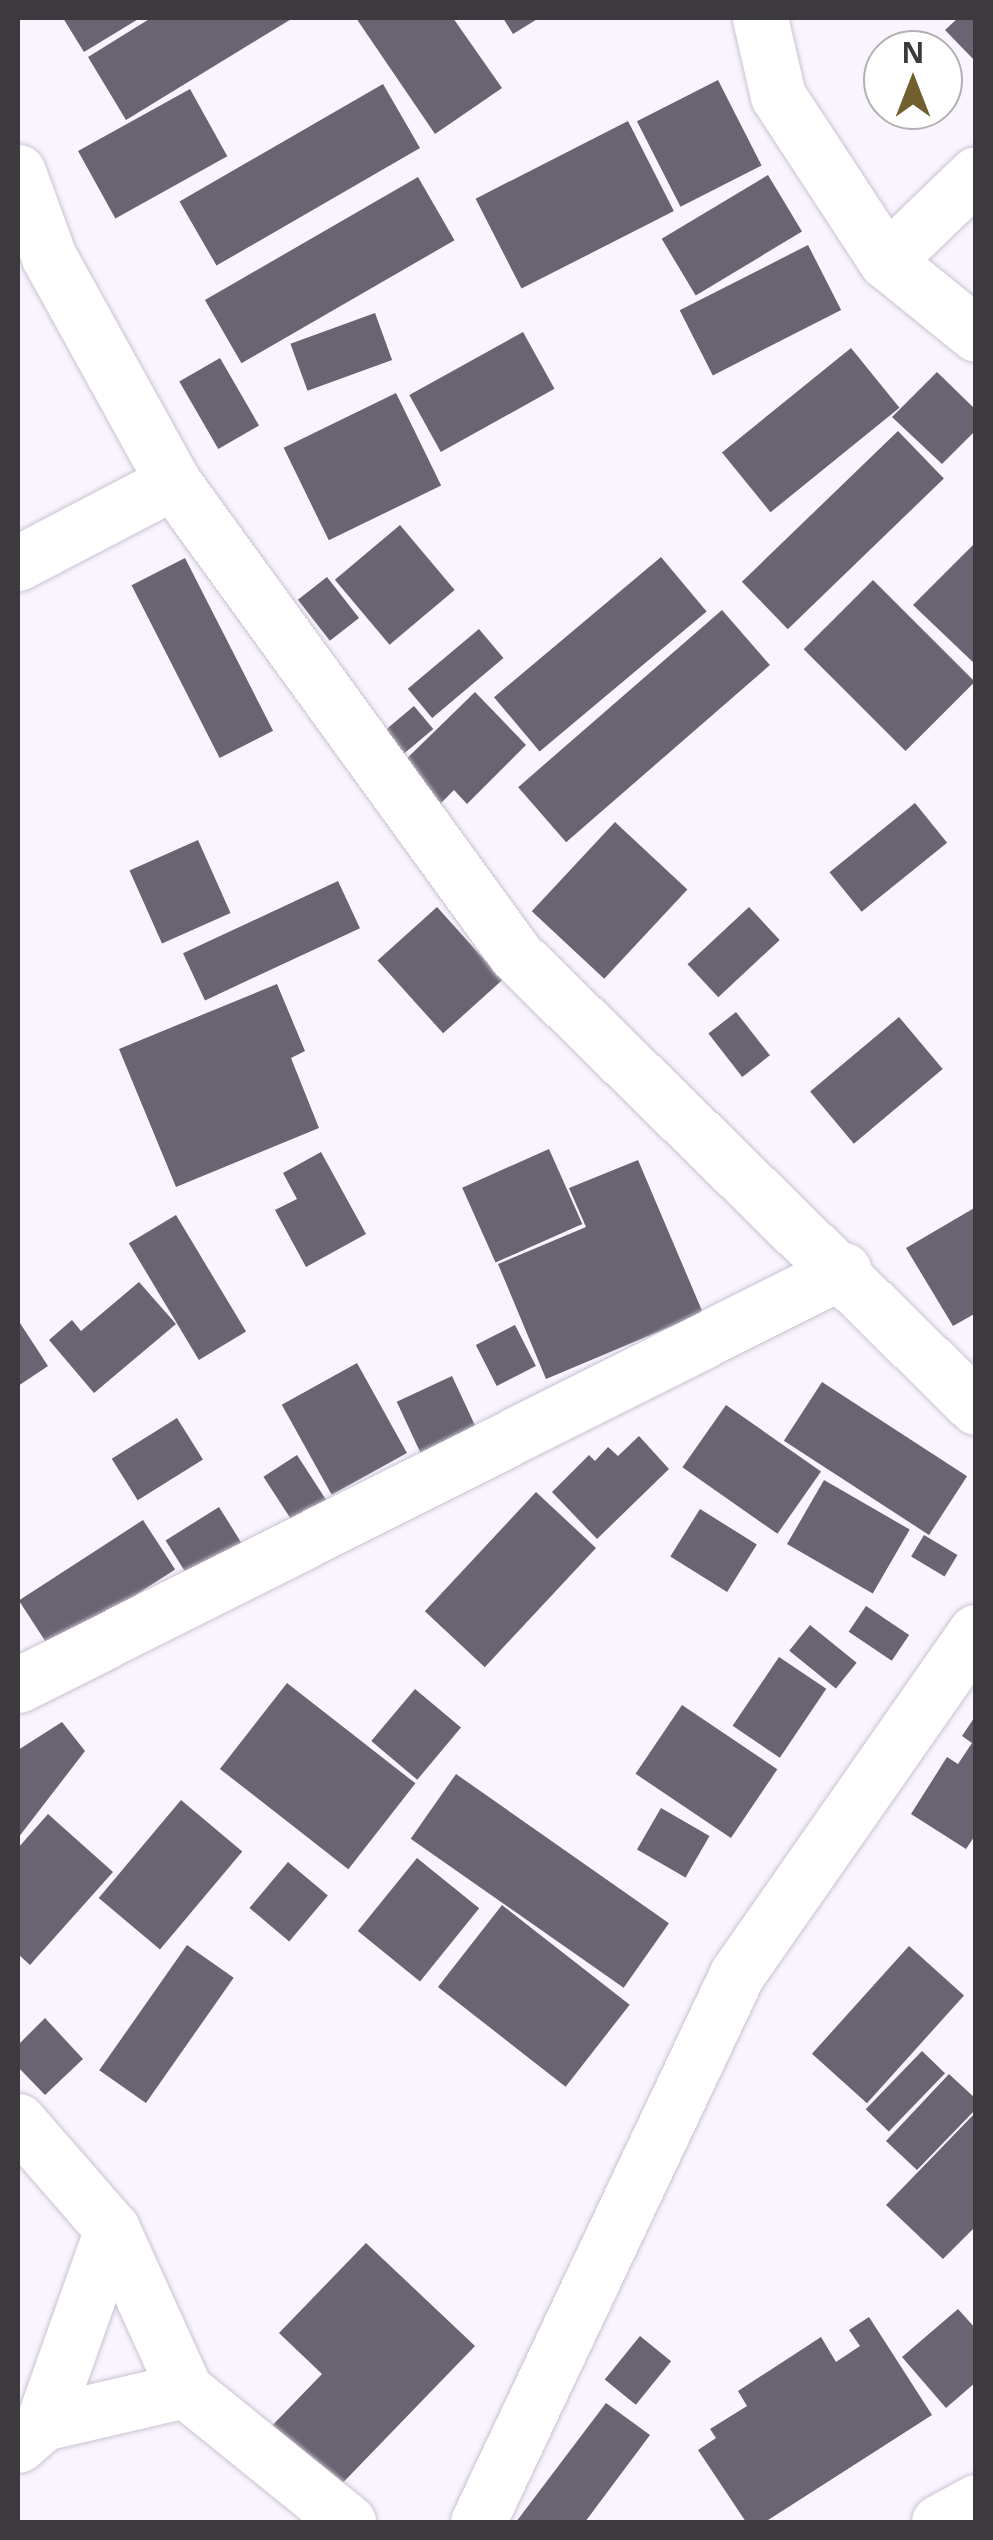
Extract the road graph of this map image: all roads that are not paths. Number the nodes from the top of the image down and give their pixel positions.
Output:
1 (760, 18) edge
2 (18, 172) edge
3 (976, 174) edge
4 (886, 261) junction
5 (976, 334) edge
6 (173, 482) junction
7 (18, 562) edge
8 (844, 1270) junction
9 (976, 1407) edge
10 (976, 1632) edge
11 (18, 1685) edge
12 (18, 2121) edge
13 (112, 2229) junction
14 (186, 2390) junction
15 (30, 2434) edge
16 (976, 2502) edge
17 (348, 2522) edge
18 (478, 2522) edge
19 (938, 2522) edge

1 - 4 street
2 - 6 street
3 - 4 street
4 - 5 street
6 - 7 street
6 - 8 street
8 - 9 street
8 - 11 street
10 - 18 street
12 - 13 street
13 - 14 street
13 - 15 street
14 - 15 street
14 - 17 street
16 - 19 street

